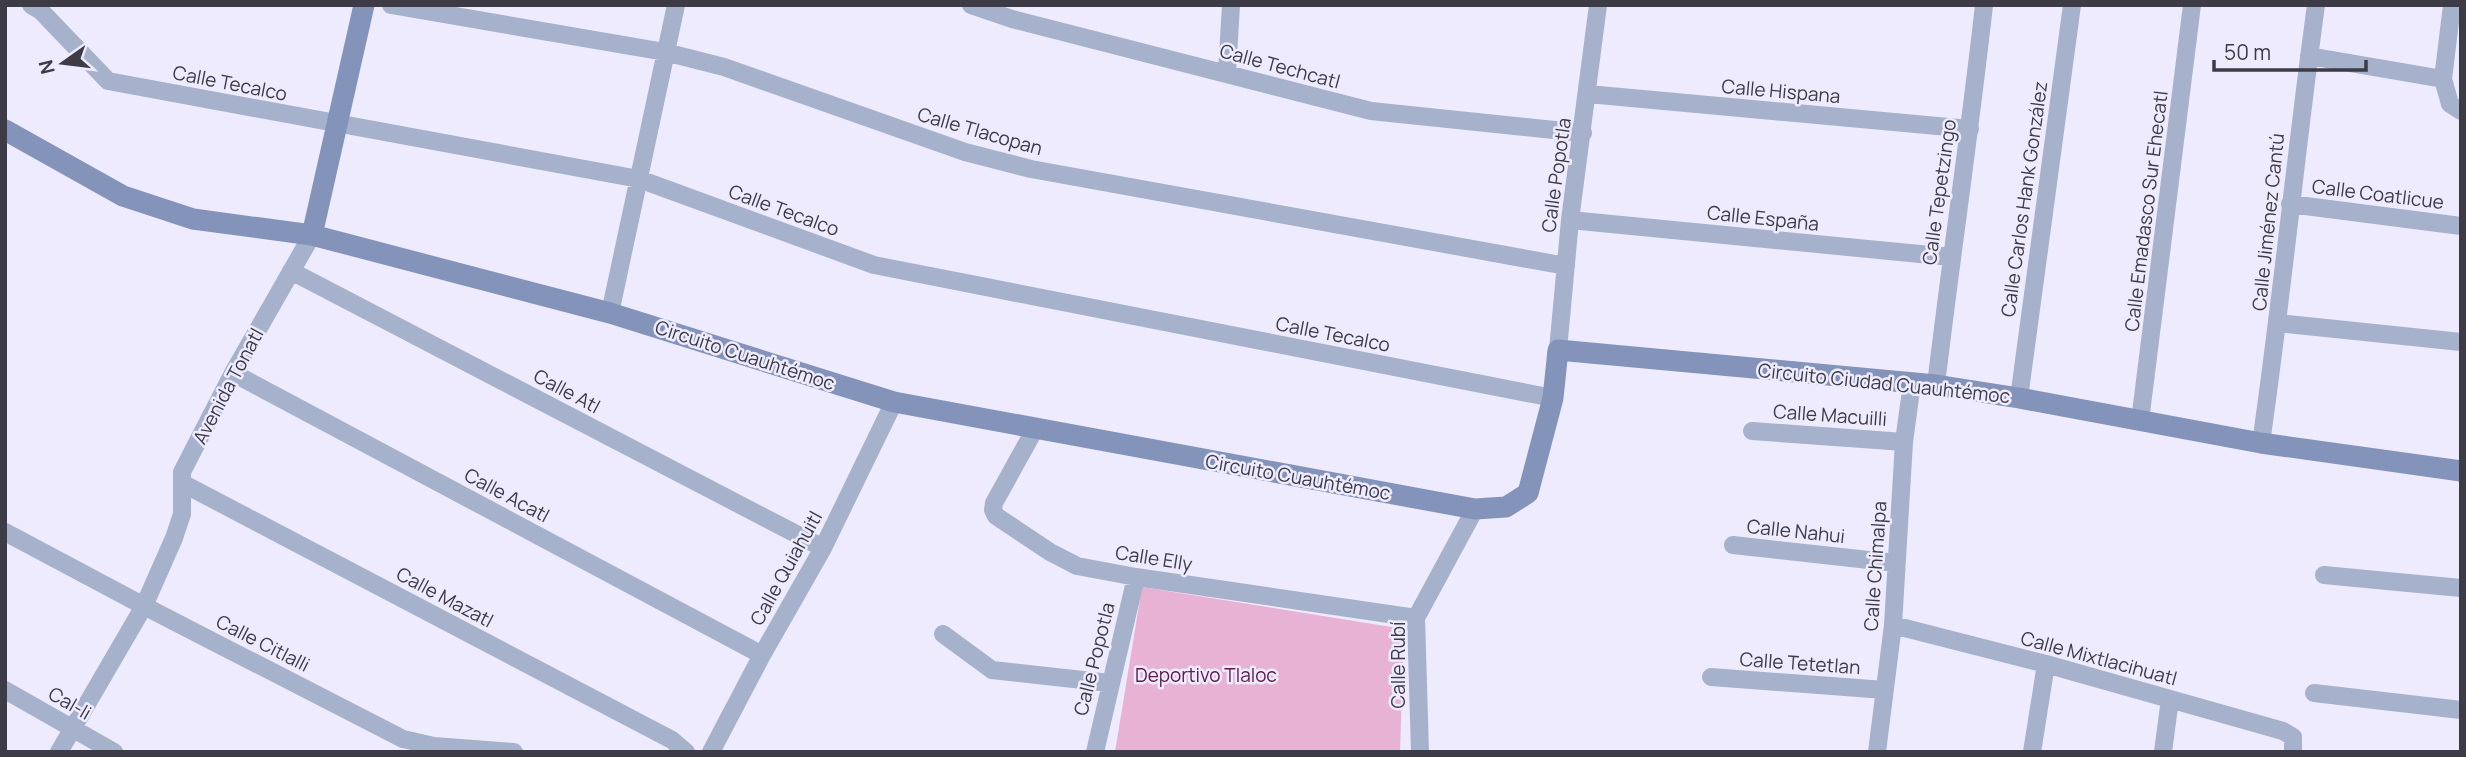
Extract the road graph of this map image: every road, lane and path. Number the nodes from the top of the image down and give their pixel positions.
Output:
1 (32, 5) edge
2 (364, 5) edge
3 (391, 5) edge
4 (676, 5) edge
5 (971, 5) edge
6 (1231, 5) edge
7 (1598, 5) edge
8 (1984, 5) edge
9 (2072, 5) edge
10 (2192, 5) edge
11 (2316, 5) edge
12 (2452, 5) edge
13 (1014, 12) edge
14 (665, 52) junction
15 (2309, 56) junction
16 (1227, 73) junction
17 (2444, 79) junction
18 (1588, 94) junction
19 (2461, 111) edge
20 (336, 124) junction
21 (5, 130) edge
22 (1970, 130) junction
23 (1583, 133) junction
24 (639, 179) junction
25 (2290, 204) junction
26 (1570, 220) junction
27 (2461, 226) edge
28 (312, 235) junction
29 (1951, 257) junction
30 (1566, 266) junction
31 (291, 271) junction
32 (610, 313) junction
33 (2278, 323) junction
34 (2461, 342) edge
35 (1558, 350) junction
36 (233, 373) junction
37 (1912, 383) junction
38 (1936, 385) junction
39 (1553, 398) junction
40 (2019, 398) junction
41 (894, 402) junction
42 (2140, 421) junction
43 (1035, 429) junction
44 (1752, 431) dead end
45 (1904, 442) junction
46 (2261, 443) junction
47 (2461, 471) edge
48 (182, 483) junction
49 (1475, 509) junction
50 (5, 532) edge
51 (1733, 545) dead end
52 (823, 548) junction
53 (1896, 563) junction
54 (2324, 575) dead end
55 (1136, 577) junction
56 (2461, 588) edge
57 (144, 606) junction
58 (1416, 618) junction
59 (1893, 625) junction
60 (943, 634) dead end
61 (762, 655) junction
62 (2046, 664) junction
63 (1712, 677) dead end
64 (1110, 683) junction
65 (5, 690) edge
66 (1885, 690) junction
67 (2314, 693) dead end
68 (2171, 699) junction
69 (2461, 710) edge
70 (72, 729) junction
71 (2293, 744) edge
72 (59, 752) edge
73 (114, 752) edge
74 (514, 752) edge
75 (686, 752) edge
76 (711, 752) edge
77 (1095, 752) edge
78 (1420, 752) edge
79 (1877, 752) edge
80 (2032, 752) edge
81 (2163, 752) edge

1 - 20 street, Calle Tecalco
2 - 20 street, Avenida Tonatl
3 - 14 street, Calle Tlacopan
4 - 14 street
5 - 13 street, Calle Techcatl
6 - 16 street
7 - 18 street, Calle Popotla
8 - 22 street, Calle Tepetzingo
9 - 40 street, Calle Carlos Hank González
10 - 42 street, Calle Emadasco Sur Ehecatl
11 - 15 street, Calle Jiménez Cantú
12 - 17 street
13 - 16 street, Calle Techcatl
14 - 24 street
14 - 30 street, Calle Tlacopan
15 - 17 street
15 - 25 street, Calle Jiménez Cantú
16 - 23 street, Calle Techcatl
17 - 19 street
18 - 22 street, Calle Hispana
18 - 23 street, Calle Popotla
20 - 24 street, Calle Tecalco
20 - 28 street, Avenida Tonatl
21 - 28 street, Circuito Cuauhtémoc
22 - 29 street, Calle Tepetzingo
23 - 26 street, Calle Popotla
24 - 32 street
24 - 39 street, Calle Tecalco
25 - 27 street, Calle Coatlicue
25 - 33 street, Calle Jiménez Cantú
26 - 29 street, Calle España
26 - 30 street, Calle Popotla
28 - 31 street, Avenida Tonatl
28 - 32 street, Circuito Cuauhtémoc
29 - 38 street, Calle Tepetzingo
30 - 35 street, Calle Popotla
31 - 36 street, Avenida Tonatl
31 - 52 street, Calle Atl
32 - 41 street, Circuito Cuauhtémoc
33 - 34 street
33 - 46 street, Calle Jiménez Cantú
35 - 37 street, Circuito Ciudad Cuauhtémoc
35 - 39 street
36 - 48 street, Avenida Tonatl
36 - 61 street, Calle Acatl
37 - 38 street, Circuito Ciudad Cuauhtémoc
37 - 45 street, Calle Chimalpa
38 - 40 street, Circuito Ciudad Cuauhtémoc
39 - 49 street, Circuito Cuauhtémoc
40 - 42 street, Circuito Ciudad Cuauhtémoc
41 - 43 street, Circuito Cuauhtémoc
41 - 52 street, Calle Quiahuitl
42 - 46 street, Circuito Ciudad Cuauhtémoc
43 - 49 street, Circuito Cuauhtémoc
43 - 55 street, Calle Elly
44 - 45 street, Calle Macuilli
45 - 53 street, Calle Chimalpa
46 - 47 street, Circuito Ciudad Cuauhtémoc
48 - 57 street, Avenida Tonatl
48 - 75 street, Calle Mazatl
49 - 58 street, Calle Rubí
50 - 57 street, Calle Citlalli
51 - 53 street, Calle Nahui
52 - 61 street, Calle Quiahuitl
53 - 59 street, Calle Chimalpa
54 - 56 street
55 - 58 street, Calle Elly
55 - 64 street, Calle Popotla
57 - 70 street, Avenida Tonatl
57 - 74 street, Calle Citlalli
58 - 78 street, Calle Rubí
59 - 62 street, Calle Mixtlacihuatl
59 - 66 street, Calle Chimalpa
60 - 64 street
61 - 76 street, Calle Quiahuitl
62 - 68 street, Calle Mixtlacihuatl
62 - 80 street
63 - 66 street, Calle Tetetlan
64 - 77 street, Calle Popotla
65 - 70 street, Cal-li
66 - 79 street, Calle Chimalpa
67 - 69 street
68 - 71 street, Calle Mixtlacihuatl
68 - 81 street
70 - 72 street, Avenida Tonatl
70 - 73 street, Cal-li

